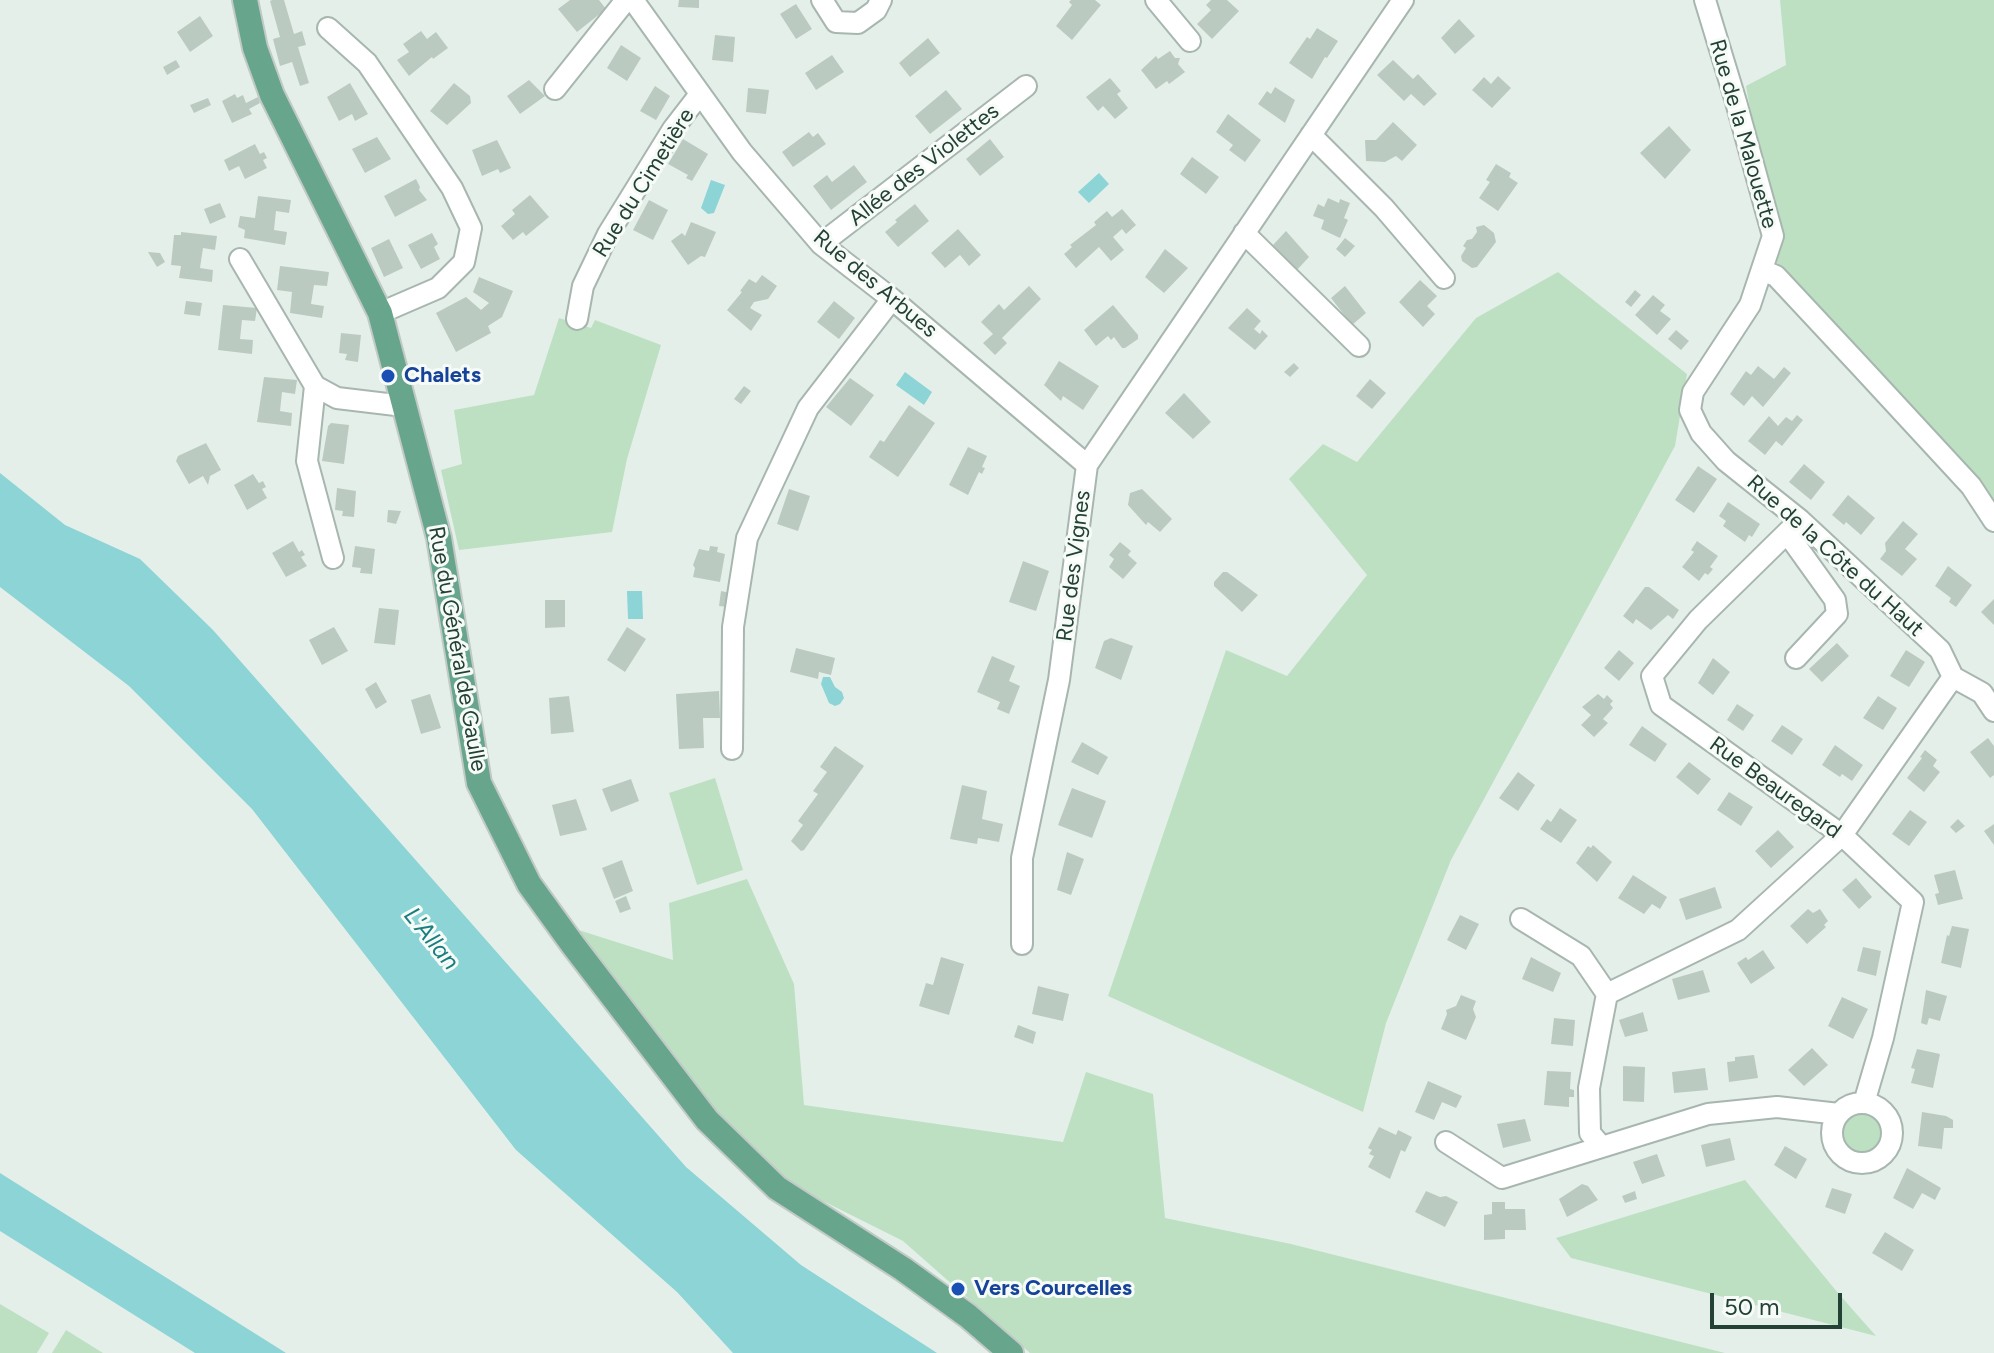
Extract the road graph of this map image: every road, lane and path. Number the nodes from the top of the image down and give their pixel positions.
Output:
1 (245, 0) edge
2 (626, 0) edge
3 (633, 0) edge
4 (822, 0) edge
5 (881, 0) edge
6 (1156, 0) edge
7 (1403, 0) edge
8 (1705, 0) edge
9 (328, 28) dead end
10 (1190, 41) dead end
11 (1026, 86) dead end
12 (555, 89) dead end
13 (700, 94) junction
14 (1311, 135) junction
15 (1244, 233) junction
16 (821, 244) junction
17 (240, 259) dead end
18 (1762, 270) junction
19 (1444, 278) dead end
20 (892, 299) junction
21 (380, 313) junction
22 (577, 319) dead end
23 (1359, 346) dead end
24 (315, 386) junction
25 (1693, 392) joint
26 (404, 406) junction
27 (1087, 465) junction
28 (1994, 521) edge
29 (1793, 527) junction
30 (333, 558) dead end
31 (1796, 658) dead end
32 (1953, 677) junction
33 (1994, 711) edge
34 (732, 749) dead end
35 (1842, 835) junction
36 (1521, 919) dead end
37 (1022, 944) dead end
38 (1607, 994) junction
39 (1864, 1103) junction
40 (1839, 1114) junction
41 (1446, 1142) dead end
42 (1602, 1147) junction
43 (1011, 1353) edge

1 - 21 main road, Rue du Général de Gaulle
2 - 12 street
3 - 13 street, Rue des Arbues
4 - 5 street
6 - 10 street
7 - 14 street, Rue des Vignes
8 - 18 street, Rue de la Malouette
9 - 21 street
11 - 16 street, Allée des Violettes
13 - 16 street, Rue des Arbues
13 - 22 street, Rue du Cimetière
14 - 15 street, Rue des Vignes
14 - 19 street
15 - 23 street
15 - 27 street, Rue des Vignes
16 - 20 street, Rue des Arbues
17 - 24 street
18 - 25 street, Rue de la Malouette
18 - 28 street
20 - 27 street, Rue des Arbues
20 - 34 street
21 - 26 main road, Rue du Général de Gaulle
24 - 26 street
24 - 30 street
25 - 29 street, Rue de la Côte du Haut
26 - 43 main road, Rue du Général de Gaulle
27 - 37 street, Rue des Vignes
29 - 31 street
29 - 32 street, Rue de la Côte du Haut
29 - 35 street, Rue Beauregard
32 - 33 street, Rue de la Côte du Haut
32 - 35 street
35 - 38 street
35 - 39 street, Rue Beauregard
36 - 38 street
38 - 42 street
39 - 40 street
39 - 40 street
40 - 42 street
41 - 42 street

